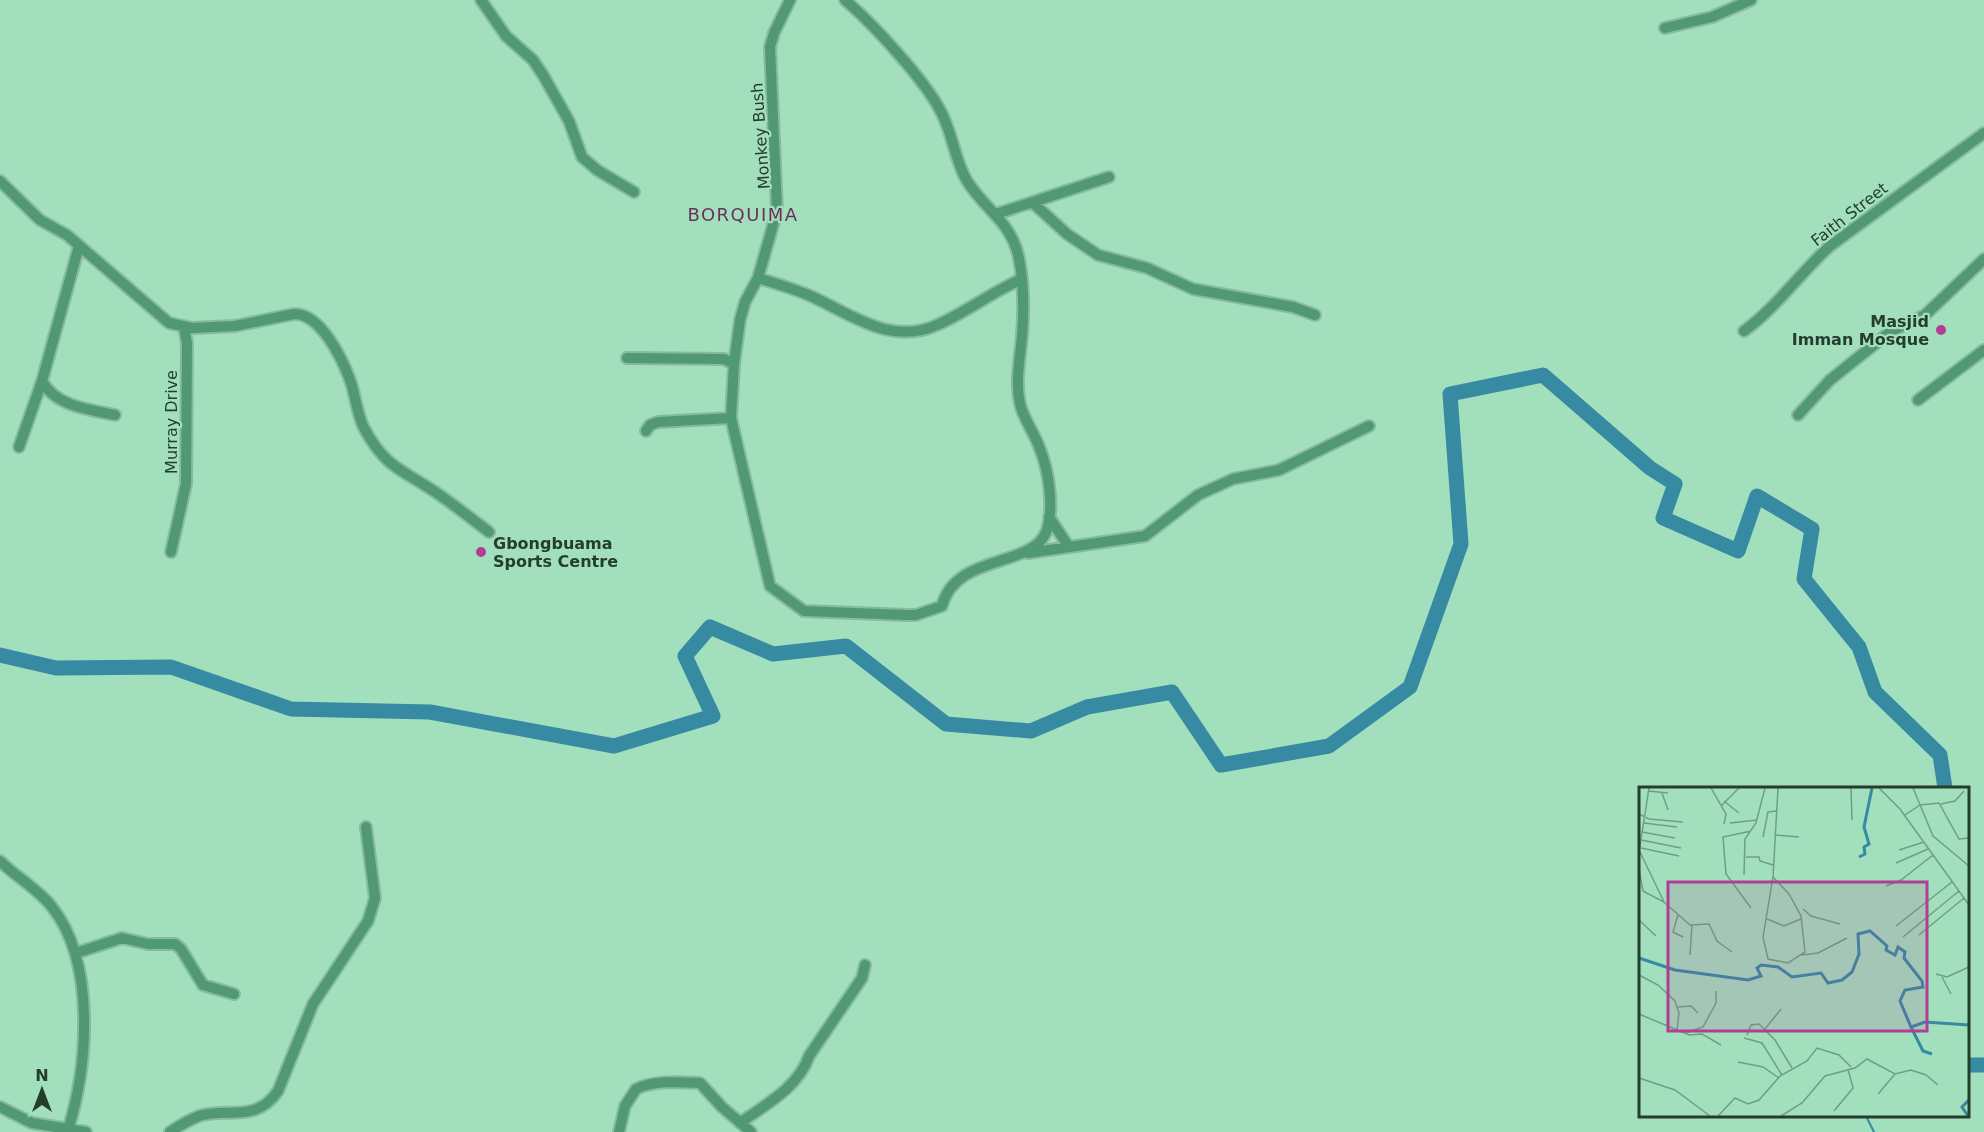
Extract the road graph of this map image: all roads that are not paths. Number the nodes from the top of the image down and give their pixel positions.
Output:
1 (481, 0) edge
2 (789, 0) edge
3 (845, 0) edge
4 (1751, 0) edge
5 (1665, 28) dead end
6 (1984, 133) edge
7 (1109, 177) dead end
8 (0, 181) edge
9 (634, 192) dead end
10 (1033, 203) junction
11 (996, 214) junction
12 (79, 246) junction
13 (1984, 259) edge
14 (758, 278) junction
15 (1022, 279) junction
16 (1315, 315) dead end
17 (184, 327) junction
18 (1744, 331) dead end
19 (1984, 350) edge
20 (627, 358) dead end
21 (734, 364) junction
22 (42, 381) junction
23 (1918, 400) dead end
24 (115, 415) dead end
25 (1798, 415) dead end
26 (731, 418) junction
27 (1369, 426) dead end
28 (646, 431) dead end
29 (20, 447) dead end
30 (1049, 517) junction
31 (489, 532) dead end
32 (1068, 547) junction
33 (171, 552) dead end
34 (1028, 553) junction
35 (366, 827) dead end
36 (0, 861) edge
37 (76, 953) junction
38 (865, 965) dead end
39 (234, 994) dead end
40 (0, 1107) edge
41 (740, 1123) junction
42 (68, 1130) junction
43 (86, 1132) edge
44 (170, 1132) edge
45 (619, 1132) edge
46 (751, 1132) edge

1 - 9 street
2 - 14 street, Monkey Bush
3 - 11 street
4 - 5 street
6 - 18 street, Faith Street
7 - 10 street
8 - 12 street
10 - 11 street
10 - 16 street
11 - 15 street
12 - 17 street
12 - 22 street
13 - 25 street
14 - 15 street
14 - 21 street, Monkey Bush
15 - 30 street
17 - 31 street
17 - 33 street, Murray Drive
19 - 23 street
20 - 21 street
21 - 26 street, Monkey Bush
22 - 24 street
22 - 29 street
26 - 28 street
26 - 34 street, Monkey Bush
27 - 32 street
30 - 32 street
30 - 34 street
32 - 34 street
35 - 44 street
36 - 37 street
37 - 39 street
37 - 42 street
38 - 41 street
40 - 42 street
41 - 45 street
41 - 46 street
42 - 43 street

